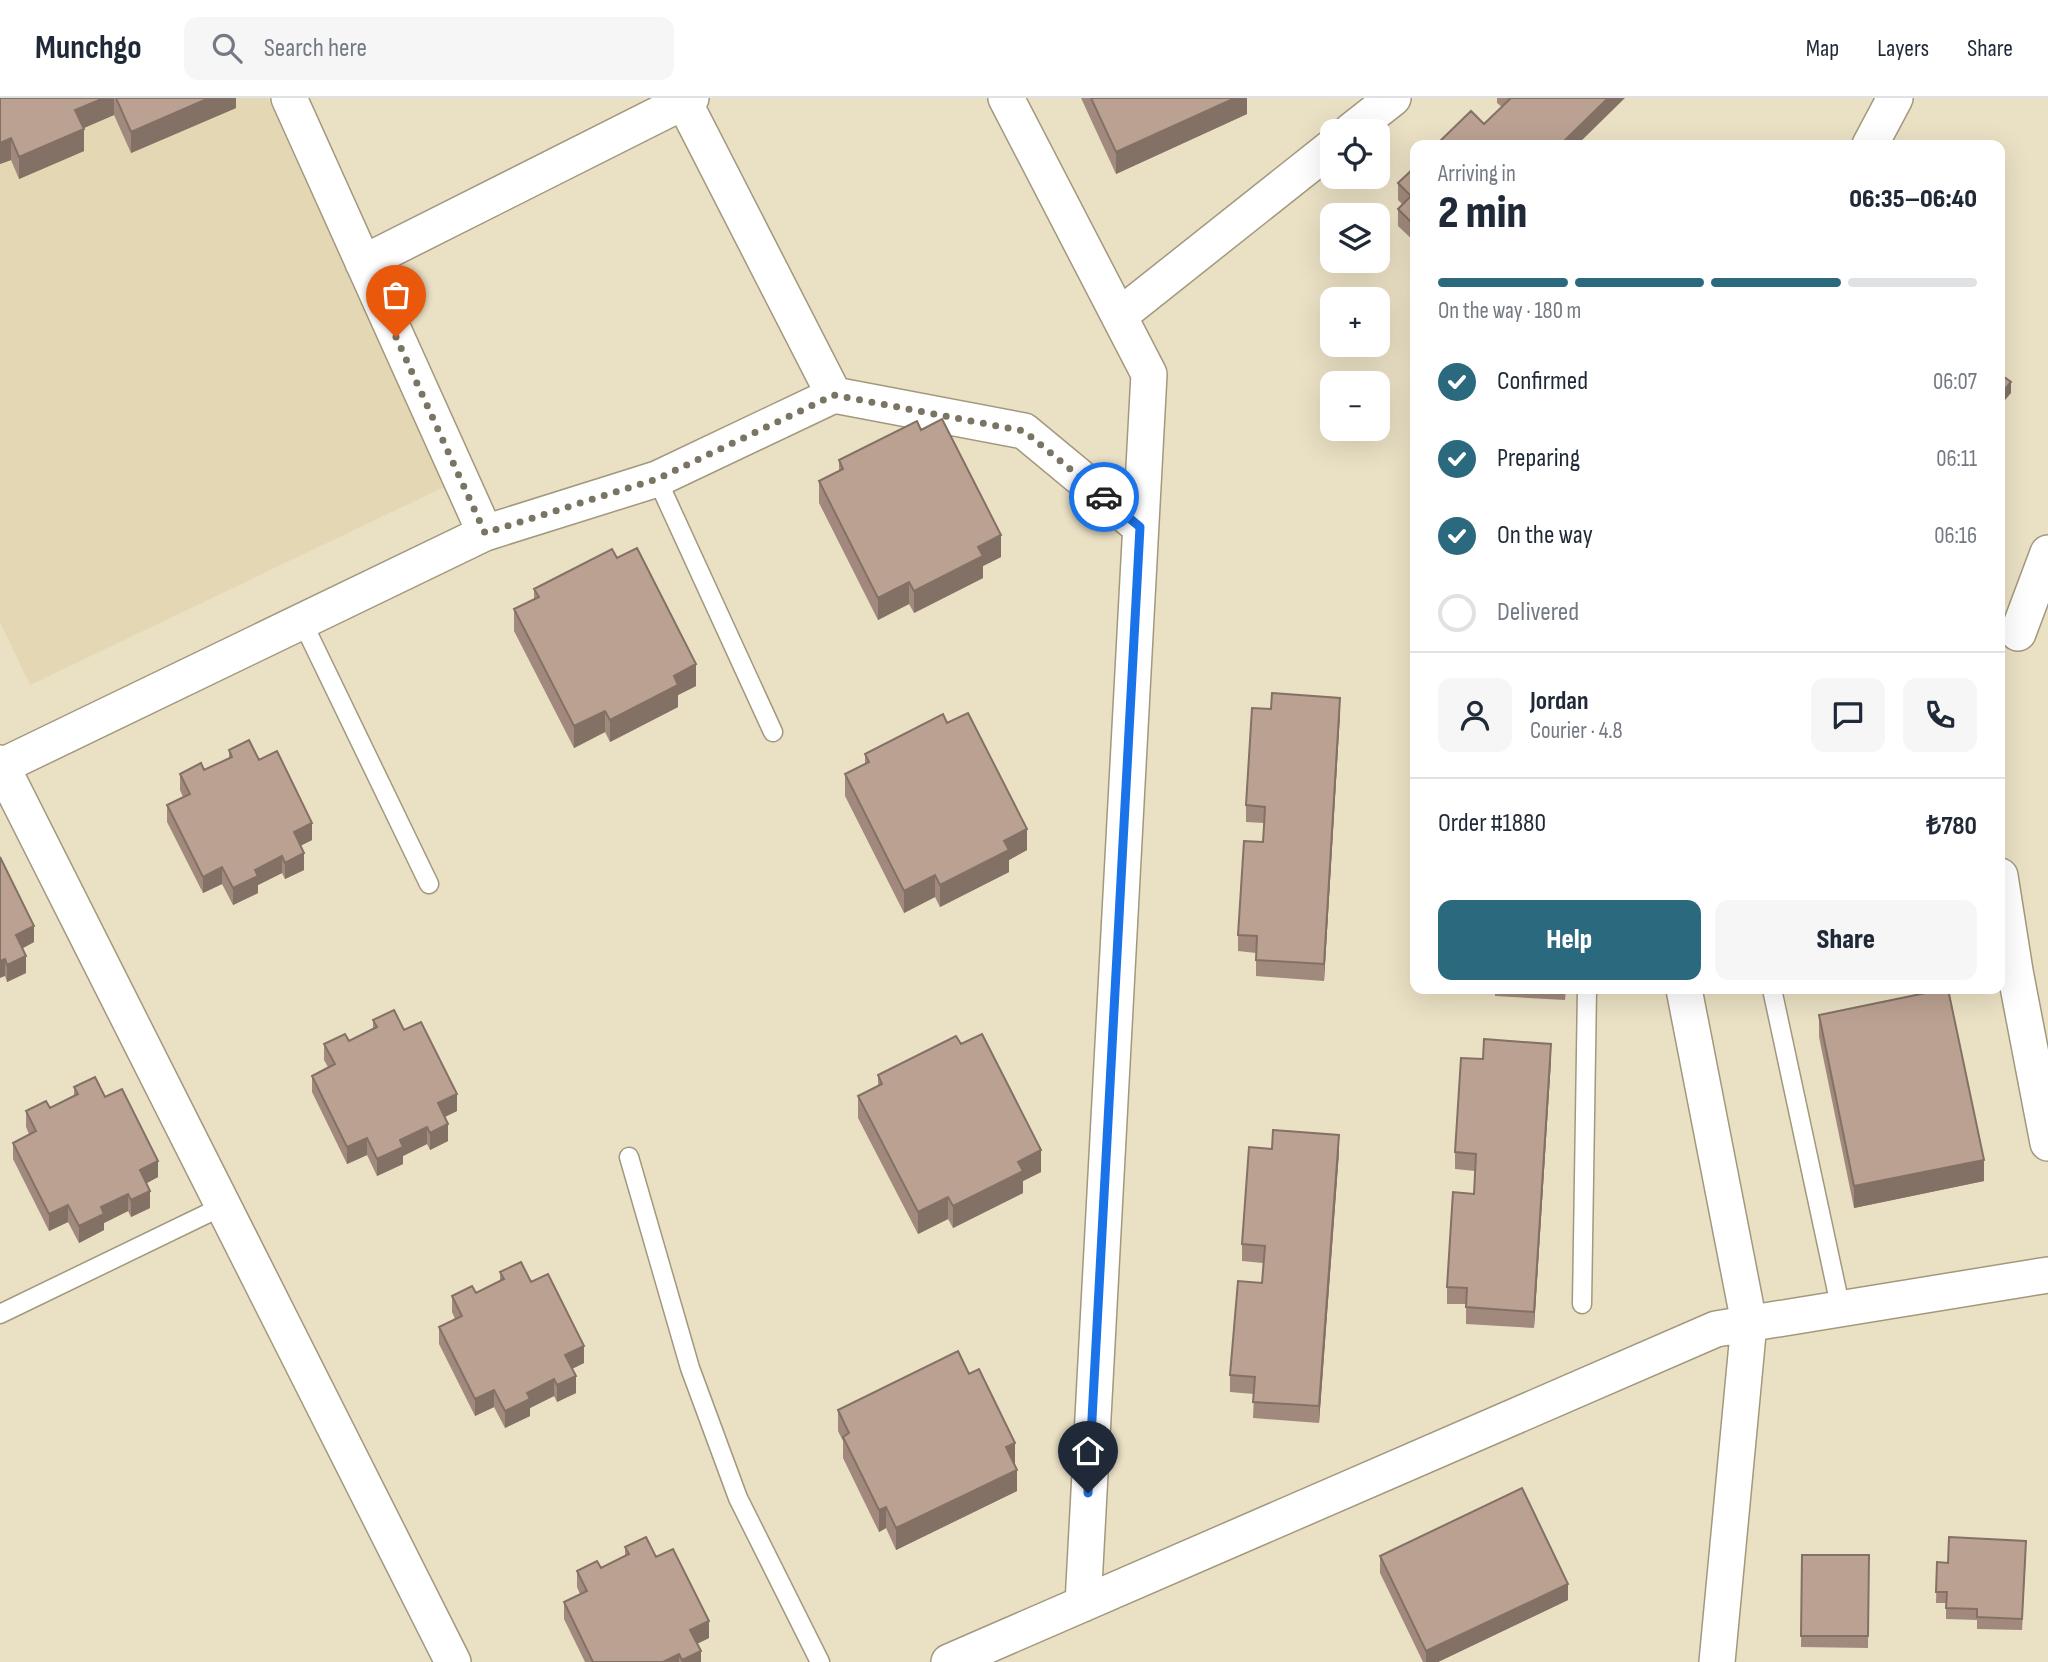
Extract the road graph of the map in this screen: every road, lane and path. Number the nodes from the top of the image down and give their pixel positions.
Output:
1 (289, 98) edge
2 (1006, 98) edge
3 (1393, 98) edge
4 (1895, 98) edge
5 (686, 99) edge
6 (1366, 119) edge
7 (1873, 140) edge
8 (1320, 157) edge
9 (363, 263) junction
10 (1119, 316) junction
11 (834, 395) junction
12 (657, 479) junction
13 (1140, 527) junction
14 (485, 533) junction
15 (2048, 553) edge
16 (302, 621) junction
17 (2022, 634) edge
18 (773, 732) dead end
19 (0, 765) edge
20 (429, 884) dead end
21 (2005, 908) edge
22 (1587, 994) edge
23 (1685, 994) edge
24 (1773, 994) edge
25 (2048, 1143) edge
26 (629, 1157) dead end
27 (223, 1206) junction
28 (2048, 1275) edge
29 (1582, 1304) dead end
30 (1841, 1310) junction
31 (0, 1314) edge
32 (1749, 1323) junction
33 (1083, 1604) junction
34 (453, 1662) edge
35 (820, 1662) edge
36 (949, 1662) edge
37 (1717, 1662) edge

1 - 9 street
2 - 10 street
3 - 6 street
4 - 7 street
5 - 9 street
5 - 11 street
8 - 10 street
9 - 14 street
10 - 13 street
11 - 12 street
11 - 13 street
12 - 14 street
12 - 18 lane
13 - 33 street
14 - 16 street
15 - 17 street
16 - 19 street
16 - 20 lane
19 - 27 street
21 - 25 street
22 - 29 lane
23 - 32 street
24 - 30 lane
26 - 35 lane
27 - 31 lane
27 - 34 street
28 - 30 street
30 - 32 street
32 - 33 street
32 - 37 street
33 - 36 street

